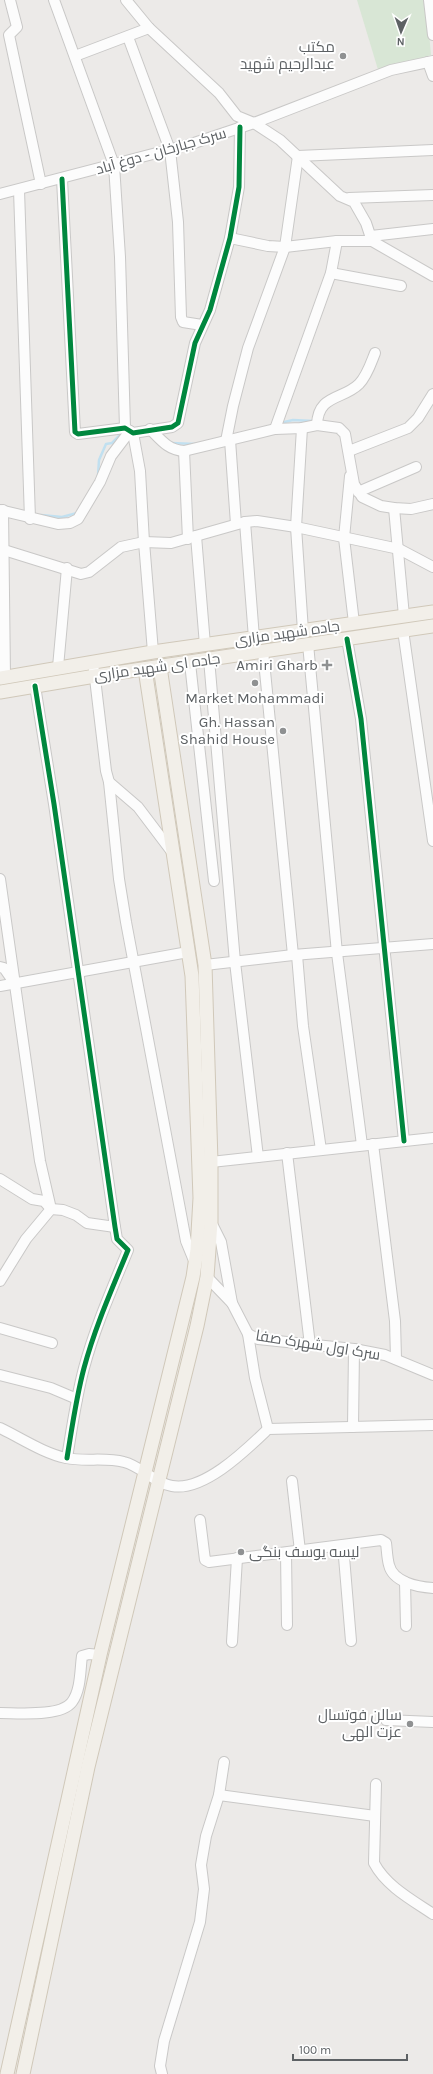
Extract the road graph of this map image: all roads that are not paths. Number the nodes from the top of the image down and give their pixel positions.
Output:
1 (10, 0) edge
2 (54, 0) edge
3 (126, 0) edge
4 (429, 0) edge
5 (149, 28) junction
6 (433, 35) edge
7 (128, 37) junction
8 (75, 56) junction
9 (431, 61) edge
10 (433, 76) edge
11 (254, 122) junction
12 (240, 127) junction
13 (170, 150) junction
14 (433, 150) edge
15 (298, 156) junction
16 (114, 165) junction
17 (62, 179) junction
18 (41, 184) junction
19 (19, 190) junction
20 (0, 194) edge
21 (433, 195) edge
22 (349, 198) junction
23 (433, 229) edge
24 (230, 238) junction
25 (372, 238) junction
26 (337, 240) junction
27 (285, 247) junction
28 (331, 273) junction
29 (433, 276) edge
30 (401, 286) dead end
31 (202, 326) junction
32 (375, 353) dead end
33 (433, 394) edge
34 (317, 425) junction
35 (302, 428) junction
36 (150, 429) junction
37 (275, 429) junction
38 (129, 431) junction
39 (228, 440) junction
40 (184, 451) junction
41 (349, 451) junction
42 (416, 467) dead end
43 (350, 468) junction
44 (358, 492) junction
45 (433, 504) edge
46 (394, 508) junction
47 (2, 510) edge
48 (30, 518) junction
49 (241, 523) junction
50 (296, 527) junction
51 (192, 537) junction
52 (344, 538) junction
53 (144, 542) junction
54 (2, 550) edge
55 (398, 550) junction
56 (433, 567) edge
57 (67, 568) junction
58 (433, 612) edge
59 (404, 616) junction
60 (354, 623) junction
61 (433, 626) edge
62 (403, 630) junction
63 (303, 631) junction
64 (254, 638) junction
65 (347, 638) junction
66 (308, 644) junction
67 (206, 645) junction
68 (263, 651) junction
69 (154, 652) junction
70 (209, 660) junction
71 (93, 662) junction
72 (190, 663) junction
73 (160, 667) junction
74 (58, 668) junction
75 (145, 669) junction
76 (95, 676) junction
77 (3, 678) edge
78 (35, 686) junction
79 (0, 692) edge
80 (109, 782) junction
81 (433, 841) edge
82 (174, 855) junction
83 (0, 879) edge
84 (214, 881) dead end
85 (433, 944) edge
86 (384, 947) junction
87 (188, 952) junction
88 (337, 953) junction
89 (295, 955) junction
90 (133, 962) junction
91 (235, 962) junction
92 (205, 965) junction
93 (0, 967) edge
94 (78, 971) junction
95 (14, 983) junction
96 (0, 986) edge
97 (433, 1140) edge
98 (404, 1141) junction
99 (373, 1144) junction
100 (362, 1145) junction
101 (321, 1150) junction
102 (287, 1153) junction
103 (258, 1157) junction
104 (211, 1162) junction
105 (0, 1179) edge
106 (51, 1209) junction
107 (211, 1222) junction
108 (115, 1227) junction
109 (210, 1253) junction
110 (196, 1256) junction
111 (208, 1278) junction
112 (0, 1281) edge
113 (232, 1303) junction
114 (0, 1328) edge
115 (248, 1334) junction
116 (52, 1343) dead end
117 (310, 1345) junction
118 (354, 1349) junction
119 (396, 1359) junction
120 (0, 1375) edge
121 (433, 1375) edge
122 (77, 1398) junction
123 (433, 1425) edge
124 (353, 1427) junction
125 (0, 1428) edge
126 (268, 1429) junction
127 (67, 1458) junction
128 (145, 1471) junction
129 (292, 1481) dead end
130 (159, 1482) junction
131 (200, 1520) dead end
132 (343, 1544) junction
133 (300, 1551) junction
134 (286, 1553) junction
135 (237, 1558) junction
136 (405, 1582) junction
137 (433, 1588) edge
138 (287, 1625) dead end
139 (406, 1626) dead end
140 (351, 1641) dead end
141 (232, 1642) dead end
142 (100, 1655) junction
143 (0, 1713) edge
144 (386, 1720) dead end
145 (433, 1722) edge
146 (224, 1762) dead end
147 (376, 1784) dead end
148 (219, 1795) junction
149 (375, 1816) junction
150 (433, 1914) edge
151 (7, 2074) edge
152 (23, 2074) edge
153 (162, 2074) edge

1 - 18 street
2 - 8 street
3 - 5 street
4 - 6 street
5 - 7 street
5 - 11 street
7 - 8 street
7 - 13 street
8 - 16 street
9 - 10 street
9 - 11 street, سرک جبارخان - دوغ آباد
11 - 12 street, سرک جبارخان - دوغ آباد
11 - 15 street
12 - 13 street, سرک جبارخان - دوغ آباد
12 - 24 street
13 - 16 street, سرک جبارخان - دوغ آباد
13 - 31 street
14 - 15 street
15 - 22 street
15 - 27 street
16 - 17 street, سرک جبارخان - دوغ آباد
16 - 38 street
17 - 18 street, سرک جبارخان - دوغ آباد
17 - 38 street
18 - 19 street, سرک جبارخان - دوغ آباد
19 - 20 street, سرک جبارخان - دوغ آباد
19 - 48 street
21 - 22 street
22 - 25 street
23 - 25 street
24 - 27 street
24 - 31 street
25 - 26 street
25 - 29 street
26 - 27 street
26 - 28 street
27 - 39 street
28 - 30 street
28 - 37 street
31 - 36 street
32 - 34 street
33 - 41 street
34 - 35 street
34 - 41 street
35 - 37 street
35 - 50 street
36 - 38 street
36 - 40 street
37 - 39 street
38 - 48 street
38 - 53 street
39 - 40 street
39 - 49 street
40 - 51 street
41 - 43 street
42 - 44 street
43 - 44 street
43 - 52 street
44 - 46 street
45 - 46 street
46 - 55 street
47 - 48 street
47 - 54 street
49 - 50 street
49 - 51 street
49 - 64 street
50 - 52 street
50 - 63 street
51 - 53 street
51 - 67 street
52 - 55 street
52 - 60 street
53 - 57 street
53 - 69 street
54 - 57 street
54 - 77 street
55 - 56 street
55 - 59 street
57 - 74 street
58 - 59 main road, جاده شهید مزاری
59 - 60 main road, جاده شهید مزاری
60 - 63 main road, جاده شهید مزاری
61 - 62 main road, جاده ای شهید مزاری
62 - 65 main road, جاده ای شهید مزاری
62 - 81 street
63 - 64 main road, جاده شهید مزاری
64 - 67 main road, جاده شهید مزاری
65 - 66 main road, جاده ای شهید مزاری
65 - 86 street
66 - 68 main road, جاده ای شهید مزاری
66 - 88 street
67 - 69 main road, جاده شهید مزاری
68 - 70 main road, جاده ای شهید مزاری
68 - 89 street
69 - 71 main road, جاده شهید مزاری
70 - 72 main road, جاده ای شهید مزاری
70 - 91 street
71 - 74 main road, جاده شهید مزاری
71 - 76 street
72 - 73 main road, جاده ای شهید مزاری
72 - 84 street
73 - 75 main road, جاده ای شهید مزاری
73 - 92 main road
74 - 77 main road, جاده شهید مزاری
75 - 76 main road, جاده ای شهید مزاری
75 - 82 main road
76 - 78 main road, جاده ای شهید مزاری
76 - 80 street
78 - 79 main road, جاده ای شهید مزاری
78 - 94 street
80 - 82 street
80 - 90 street
82 - 87 main road
83 - 95 street
85 - 86 street
86 - 88 street
86 - 98 street
87 - 90 street
87 - 110 main road
88 - 89 street
88 - 100 street
89 - 91 street
89 - 101 street
90 - 94 street
90 - 110 street
91 - 92 street
91 - 103 street
92 - 104 main road
93 - 95 street
94 - 95 street
94 - 108 street
95 - 96 street
95 - 106 street
97 - 98 street
98 - 99 street
99 - 100 street
99 - 119 street
100 - 101 street
101 - 102 street
102 - 103 street
102 - 117 street
103 - 104 street
104 - 107 main road
105 - 106 street
106 - 108 street
106 - 112 street
107 - 109 main road
107 - 113 street
108 - 122 street
109 - 110 main road
109 - 111 main road
110 - 128 main road
111 - 113 street
111 - 130 main road
113 - 115 street
114 - 116 street
115 - 117 street, سرک اول شهرک صفا
115 - 126 street
117 - 118 street, سرک اول شهرک صفا
118 - 119 street, سرک اول شهرک صفا
118 - 124 street
119 - 121 street, سرک اول شهرک صفا
120 - 122 street
122 - 127 street
123 - 124 street
124 - 126 street
125 - 127 street
126 - 130 street
127 - 128 street
128 - 130 street
128 - 142 main road
129 - 133 street
130 - 152 main road
131 - 135 street
132 - 133 street
132 - 136 street
132 - 140 street
133 - 134 street
134 - 135 street
134 - 138 street
135 - 141 street
136 - 137 street
136 - 139 street
142 - 143 street
142 - 151 main road
144 - 145 street
146 - 148 street
147 - 149 street
148 - 149 street
148 - 153 street
149 - 150 street

